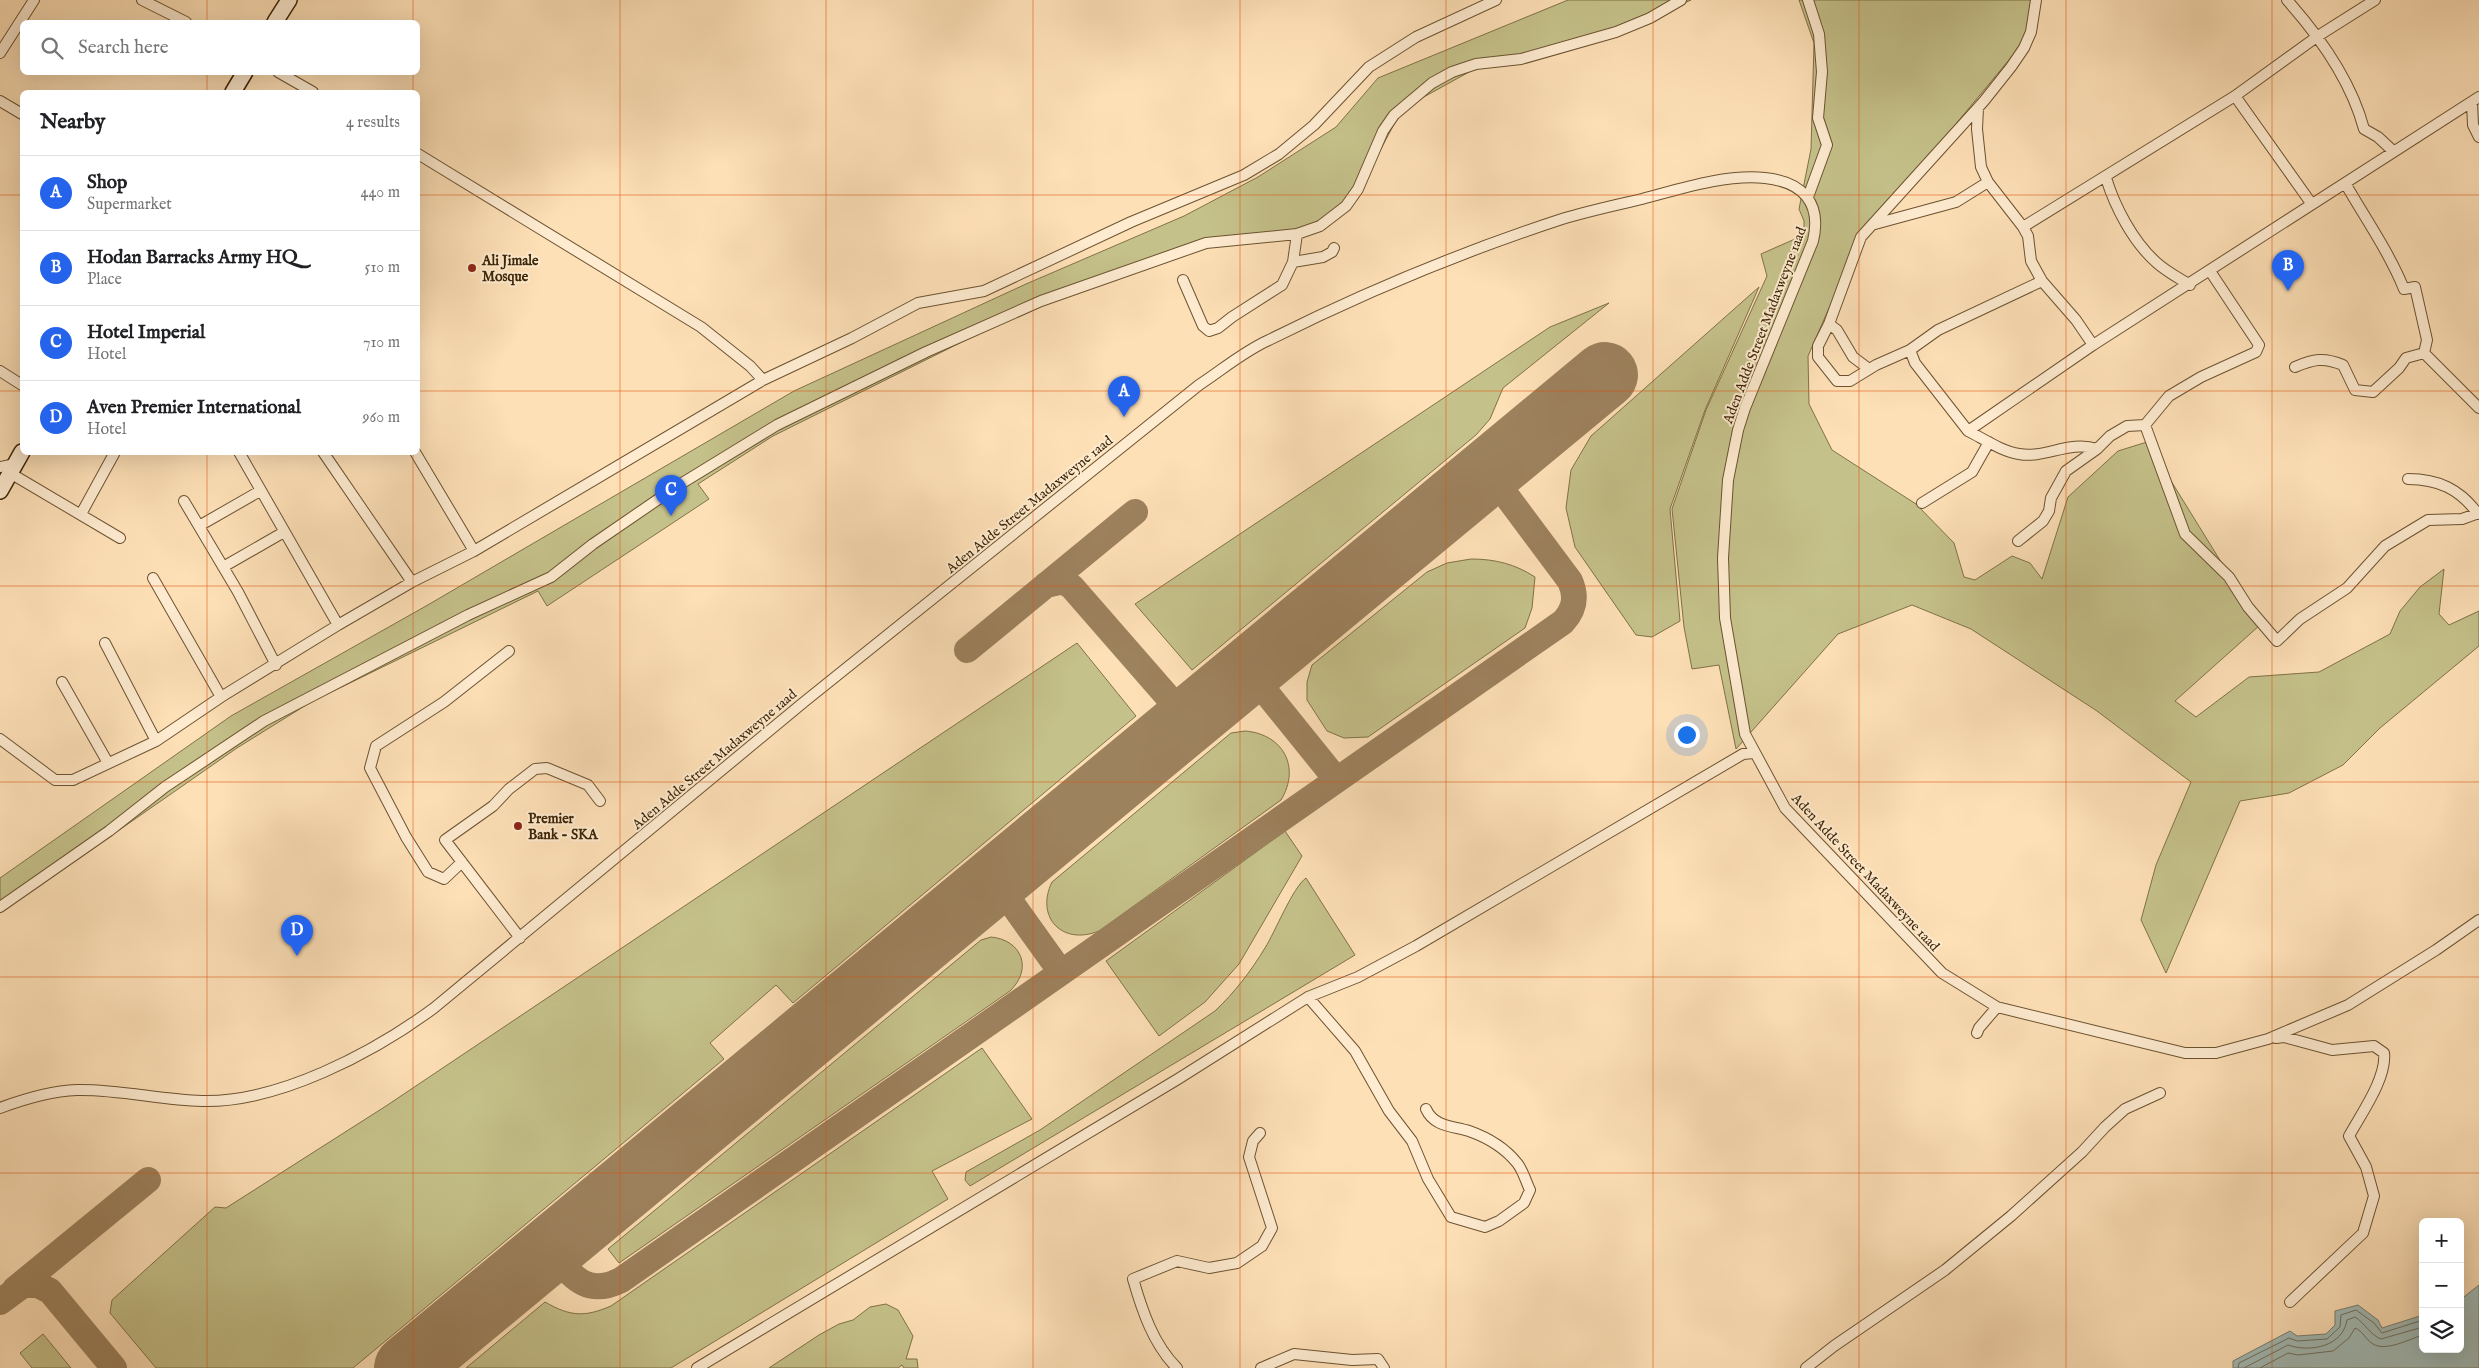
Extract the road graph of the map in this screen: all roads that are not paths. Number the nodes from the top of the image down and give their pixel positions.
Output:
1 (34, 0) edge
2 (142, 0) edge
3 (289, 0) edge
4 (1496, 0) edge
5 (1681, 0) edge
6 (1808, 0) edge
7 (2036, 0) edge
8 (2287, 0) edge
9 (2375, 0) edge
10 (21, 20) edge
11 (182, 20) edge
12 (276, 20) edge
13 (20, 22) edge
14 (2318, 36) junction
15 (0, 53) edge
16 (243, 75) edge
17 (283, 75) edge
18 (234, 90) edge
19 (310, 90) edge
20 (2235, 96) junction
21 (2475, 100) edge
22 (0, 101) edge
23 (1978, 108) junction
24 (20, 113) edge
25 (2479, 137) edge
26 (2394, 151) junction
27 (420, 155) edge
28 (2106, 178) junction
29 (1988, 182) junction
30 (2345, 183) junction
31 (1808, 197) junction
32 (2311, 203) junction
33 (1875, 224) junction
34 (2023, 227) junction
35 (1297, 234) junction
36 (1334, 248) dead end
37 (1293, 262) junction
38 (2210, 271) junction
39 (1183, 280) dead end
40 (2042, 281) junction
41 (2190, 285) junction
42 (1829, 324) junction
43 (2093, 346) junction
44 (1910, 350) junction
45 (2424, 353) junction
46 (2295, 367) dead end
47 (1869, 369) junction
48 (0, 371) edge
49 (763, 380) junction
50 (20, 384) edge
51 (2479, 408) edge
52 (2145, 425) junction
53 (1968, 431) junction
54 (1989, 442) junction
55 (2097, 449) junction
56 (113, 455) edge
57 (241, 455) edge
58 (325, 455) edge
59 (417, 455) edge
60 (12, 464) edge
61 (2408, 479) dead end
62 (0, 490) edge
63 (260, 490) junction
64 (184, 501) dead end
65 (1922, 503) dead end
66 (2479, 513) edge
67 (81, 514) junction
68 (198, 526) junction
69 (284, 532) junction
70 (120, 538) dead end
71 (2018, 541) dead end
72 (474, 551) junction
73 (223, 567) junction
74 (153, 578) dead end
75 (412, 582) junction
76 (338, 625) junction
77 (105, 643) dead end
78 (509, 651) dead end
79 (276, 665) junction
80 (62, 682) dead end
81 (221, 697) junction
82 (0, 739) edge
83 (156, 741) junction
84 (1754, 753) junction
85 (108, 764) junction
86 (600, 802) dead end
87 (462, 862) junction
88 (0, 907) edge
89 (2479, 920) edge
90 (520, 938) junction
91 (1308, 996) junction
92 (1997, 1007) junction
93 (1977, 1033) dead end
94 (2268, 1039) junction
95 (2160, 1093) dead end
96 (0, 1108) edge
97 (1426, 1109) dead end
98 (1260, 1132) dead end
99 (2290, 1302) dead end
100 (697, 1368) edge
101 (1177, 1368) edge
102 (1261, 1368) edge
103 (1384, 1368) edge
104 (1806, 1368) edge

1 - 10 street
2 - 11 street
3 - 12 main road
4 - 49 street
5 - 35 street
6 - 31 street
7 - 23 street
8 - 14 street
9 - 14 street
13 - 15 street
14 - 20 street
14 - 26 street
16 - 18 main road
17 - 19 street
20 - 28 street
20 - 32 street
21 - 25 street
21 - 26 street
22 - 24 street
23 - 29 street
23 - 33 street
26 - 30 street
27 - 49 street
28 - 34 street
28 - 41 street
29 - 33 street
29 - 34 street
30 - 32 street
30 - 45 street
31 - 84 street, Aden Adde Street Madaxweyne 1aad
31 - 90 street, Aden Adde Street Madaxweyne 1aad
32 - 38 street
33 - 42 street
34 - 40 street
35 - 37 street
35 - 88 street
36 - 37 street
37 - 39 street
38 - 41 street
38 - 52 street
40 - 43 street
40 - 44 street
41 - 43 street
42 - 47 street
42 - 47 street
43 - 53 street
44 - 47 street
44 - 53 street
45 - 46 street
45 - 51 street
48 - 50 street
49 - 72 street
52 - 55 street
52 - 66 street
53 - 54 street
54 - 55 street
54 - 65 street
55 - 71 street
56 - 67 street
57 - 63 street
58 - 75 street
59 - 72 street
60 - 62 main road
60 - 67 street
61 - 66 street
63 - 68 street
63 - 69 street
64 - 68 street
67 - 70 street
68 - 73 street
69 - 73 street
69 - 76 street
72 - 75 street
73 - 79 street
74 - 81 street
75 - 76 street
76 - 79 street
77 - 83 street
78 - 87 street
79 - 81 street
80 - 85 street
81 - 83 street
82 - 85 street
83 - 85 street
84 - 91 street
84 - 92 street, Aden Adde Street Madaxweyne 1aad
86 - 87 street
87 - 90 street
89 - 94 street, Aden Adde Street Madaxweyne 1aad
90 - 96 street, Aden Adde Street Madaxweyne 1aad
91 - 97 street
91 - 100 street
92 - 93 street
92 - 94 street, Aden Adde Street Madaxweyne 1aad
94 - 99 street
95 - 104 street
98 - 101 street
102 - 103 street

